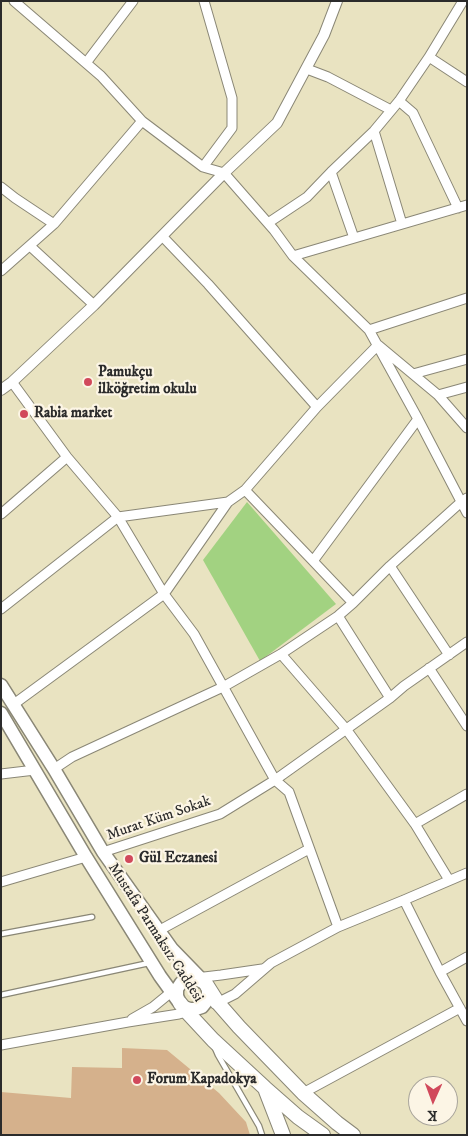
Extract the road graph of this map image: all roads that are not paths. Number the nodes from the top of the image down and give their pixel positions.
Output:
1 (14, 1) edge
2 (133, 1) edge
3 (204, 1) edge
4 (337, 1) edge
5 (463, 1) edge
6 (429, 57) junction
7 (86, 63) junction
8 (306, 69) junction
9 (467, 82) edge
10 (399, 101) junction
11 (391, 110) junction
12 (142, 121) junction
13 (374, 131) junction
14 (203, 167) junction
15 (331, 172) junction
16 (224, 173) junction
17 (1, 187) edge
18 (462, 206) edge
19 (268, 223) junction
20 (54, 224) junction
21 (402, 224) junction
22 (162, 236) junction
23 (354, 238) junction
24 (30, 246) junction
25 (293, 256) junction
26 (1, 271) edge
27 (467, 298) edge
28 (94, 305) junction
29 (369, 330) junction
30 (378, 345) junction
31 (467, 359) edge
32 (413, 374) junction
33 (12, 382) junction
34 (467, 387) edge
35 (1, 390) edge
36 (438, 396) junction
37 (317, 407) junction
38 (418, 419) junction
39 (467, 428) edge
40 (67, 457) junction
41 (245, 490) junction
42 (464, 500) edge
43 (228, 502) junction
44 (467, 513) edge
45 (1, 514) edge
46 (118, 516) junction
47 (312, 561) junction
48 (390, 566) junction
49 (164, 594) junction
50 (353, 603) junction
51 (1, 610) edge
52 (338, 616) junction
53 (467, 642) edge
54 (281, 654) junction
55 (449, 655) junction
56 (429, 668) junction
57 (1, 685) edge
58 (223, 688) junction
59 (390, 698) junction
60 (14, 704) junction
61 (1, 713) edge
62 (467, 726) edge
63 (346, 729) junction
64 (54, 769) junction
65 (35, 770) junction
66 (1, 774) edge
67 (275, 780) junction
68 (467, 794) edge
69 (415, 824) junction
70 (309, 849) junction
71 (103, 852) junction
72 (86, 857) junction
73 (467, 873) edge
74 (449, 880) junction
75 (1, 882) edge
76 (404, 900) junction
77 (92, 917) dead end
78 (338, 927) junction
79 (158, 931) junction
80 (1, 934) edge
81 (467, 957) edge
82 (152, 962) junction
83 (263, 969) junction
84 (440, 972) junction
85 (199, 980) junction
86 (1, 994) edge
87 (183, 1000) junction
88 (218, 1003) junction
89 (460, 1008) junction
90 (467, 1021) edge
91 (128, 1022) junction
92 (213, 1040) junction
93 (1, 1045) edge
94 (264, 1088) junction
95 (303, 1093) junction
96 (262, 1135) edge
97 (283, 1135) edge
98 (323, 1135) edge
99 (353, 1135) edge

1 - 7 street
2 - 7 street
3 - 14 street
4 - 8 street
5 - 6 street
6 - 9 street
6 - 10 street
7 - 12 street
8 - 11 street
8 - 16 street
10 - 11 street
10 - 18 street
11 - 13 street
12 - 14 street
12 - 20 street
13 - 15 street
13 - 21 street
14 - 16 street
15 - 19 street
15 - 23 street
16 - 19 street
16 - 22 street
17 - 20 street
18 - 21 street
19 - 25 street
20 - 24 street
21 - 23 street
22 - 28 street
22 - 37 street
23 - 25 street
24 - 26 street
24 - 28 street
25 - 29 street
27 - 29 street
28 - 33 street
29 - 30 street
30 - 32 street
30 - 37 street
30 - 38 street
31 - 32 street
32 - 36 street
33 - 35 street
33 - 40 street
34 - 36 street
36 - 39 street
37 - 41 street
38 - 42 street
38 - 47 street
40 - 45 street
40 - 46 street
41 - 43 street
41 - 47 street
42 - 44 street
42 - 48 street
43 - 46 street
43 - 49 street
46 - 49 street
46 - 51 street
47 - 50 street
48 - 50 street
48 - 55 street
49 - 58 street
49 - 60 street
50 - 52 street
52 - 54 street
52 - 59 street
53 - 55 street, Murat Küm Sokak
54 - 58 street
54 - 63 street
55 - 56 street, Murat Küm Sokak
56 - 59 street, Murat Küm Sokak
56 - 62 street
57 - 60 main road, Mustafa Parmaksız Caddesi
58 - 64 street
58 - 67 street
59 - 63 street, Murat Küm Sokak
60 - 64 main road, Mustafa Parmaksız Caddesi
61 - 65 main road, Mustafa Parmaksız Caddesi
63 - 67 street, Murat Küm Sokak
63 - 69 street
64 - 71 main road, Mustafa Parmaksız Caddesi
65 - 66 street
65 - 72 main road, Mustafa Parmaksız Caddesi
67 - 70 street
67 - 71 street, Murat Küm Sokak
68 - 69 street
69 - 74 street
70 - 78 street
70 - 79 street
71 - 79 main road, Mustafa Parmaksız Caddesi
72 - 75 street
72 - 82 main road, Mustafa Parmaksız Caddesi
73 - 74 street
74 - 76 street
76 - 78 street
76 - 84 street
77 - 80 lane
78 - 83 street
79 - 85 main road, Mustafa Parmaksız Caddesi
81 - 84 street
82 - 86 lane
82 - 87 main road, Mustafa Parmaksız Caddesi
83 - 85 street
83 - 88 street
84 - 89 street
85 - 87 main road
85 - 87 main road
85 - 88 highway
87 - 88 street
87 - 91 street
87 - 91 street
87 - 92 highway, Mustafa Parmaksız Caddesi
88 - 95 highway
89 - 90 street
89 - 95 street
91 - 93 street
92 - 94 highway, Mustafa Parmaksız Caddesi
92 - 96 lane
94 - 97 highway
94 - 98 highway, Mustafa Parmaksız Caddesi
95 - 99 highway

